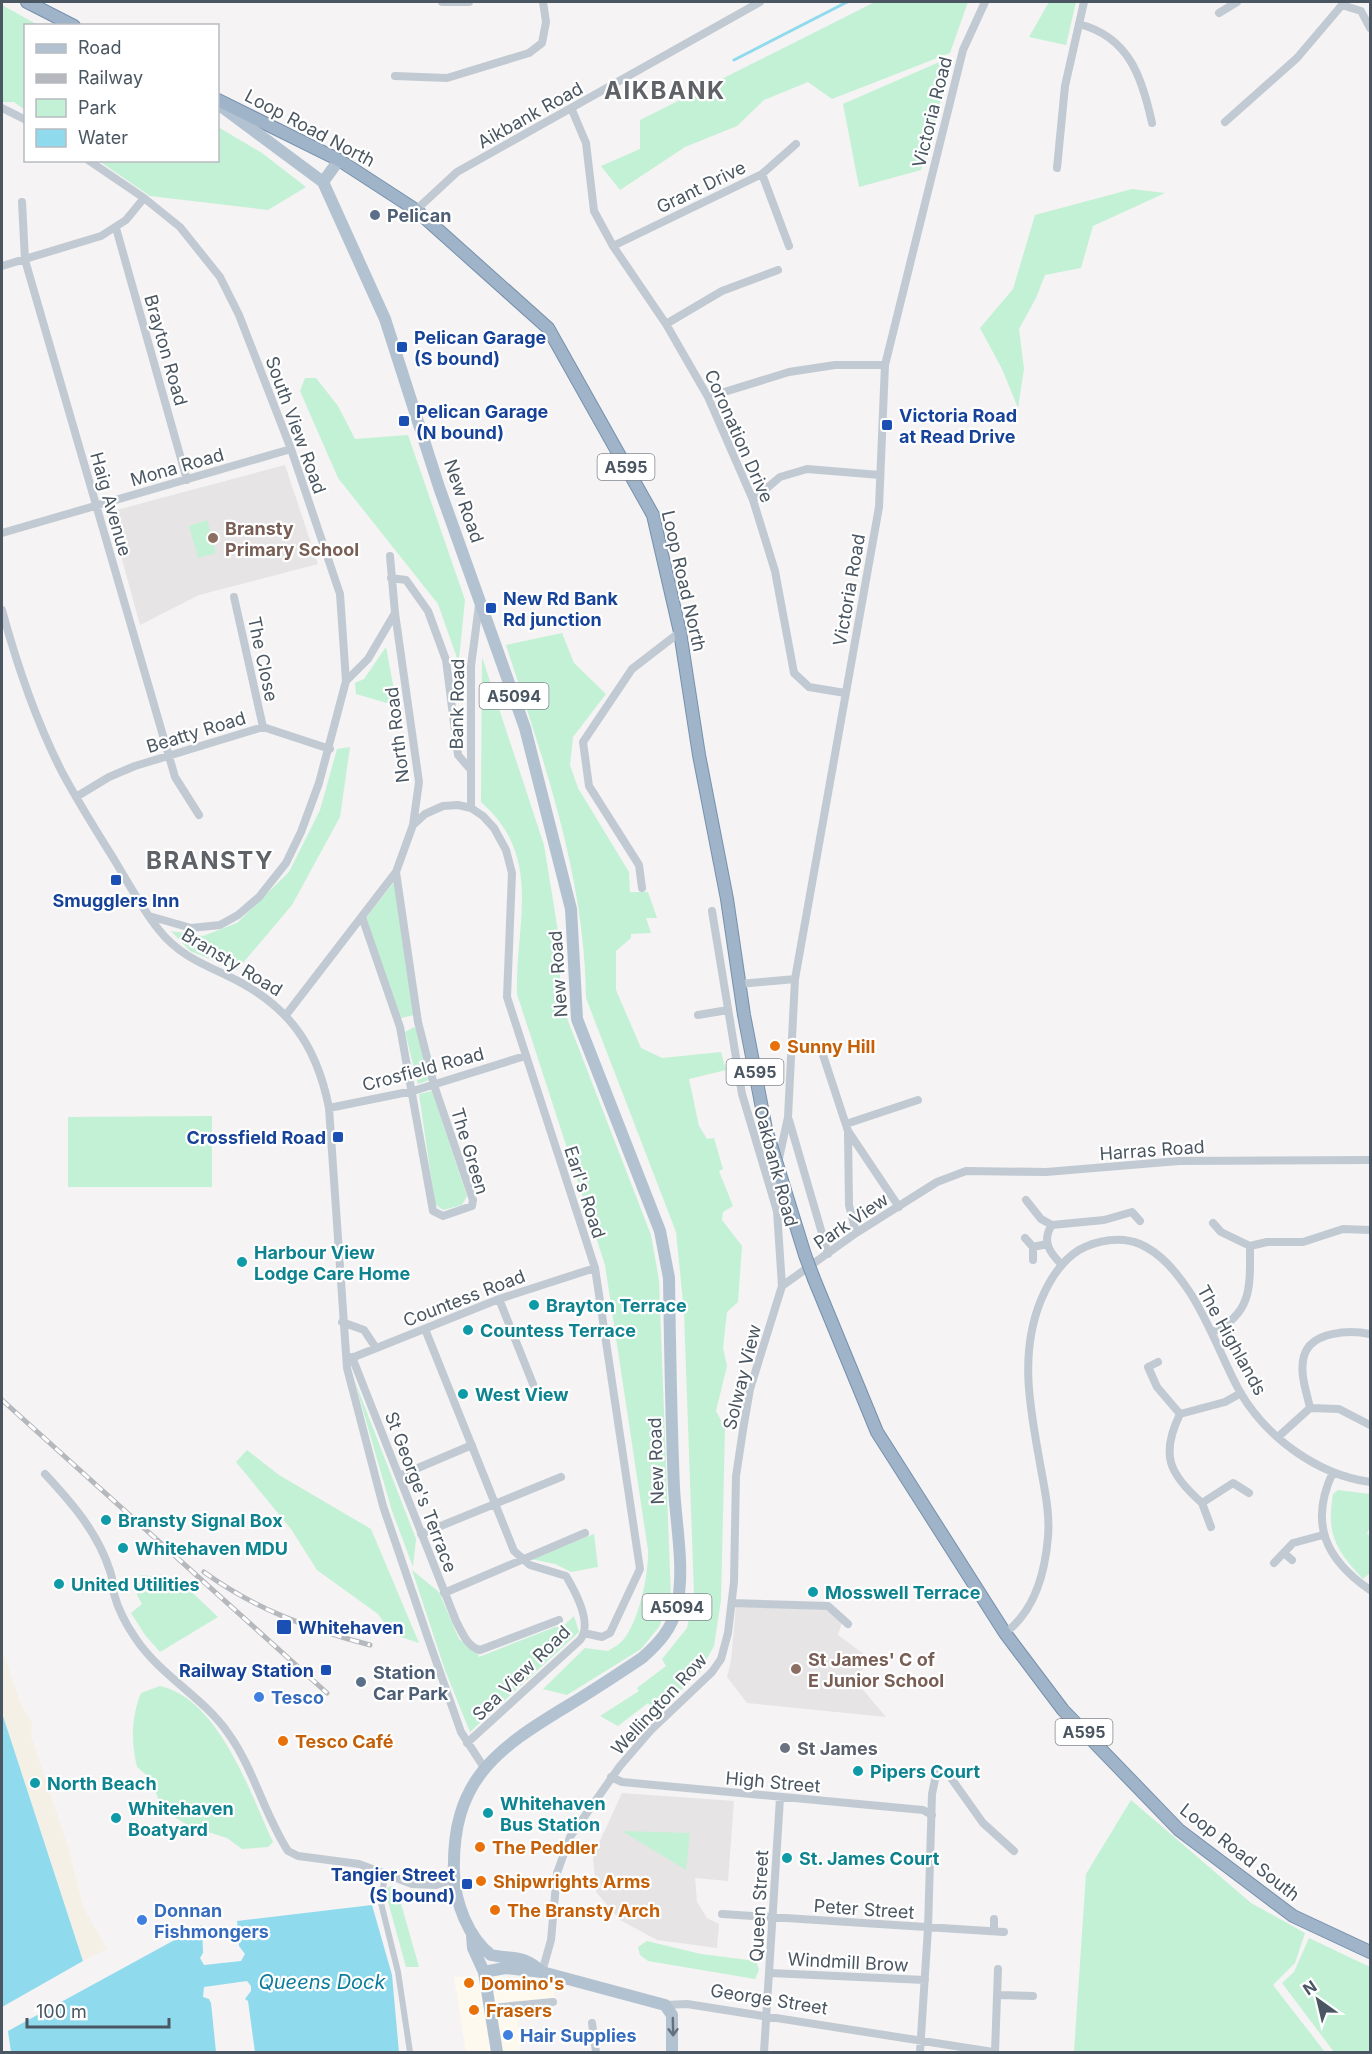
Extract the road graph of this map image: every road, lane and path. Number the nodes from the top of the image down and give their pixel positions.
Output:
1 (27, 2) edge
2 (442, 2) edge
3 (470, 2) edge
4 (543, 2) edge
5 (760, 2) edge
6 (985, 2) edge
7 (1084, 2) edge
8 (1237, 2) edge
9 (1342, 3) edge
10 (1219, 14) dead end
11 (70, 24) edge
12 (1079, 24) junction
13 (1371, 28) edge
14 (395, 76) dead end
15 (219, 102) edge
16 (219, 103) edge
17 (2, 108) edge
18 (572, 110) junction
19 (24, 119) edge
20 (1225, 122) dead end
21 (1152, 123) dead end
22 (796, 144) dead end
23 (339, 160) junction
24 (91, 162) edge
25 (1057, 168) dead end
26 (762, 174) junction
27 (322, 182) junction
28 (144, 198) junction
29 (22, 202) dead end
30 (416, 210) junction
31 (116, 228) junction
32 (613, 246) junction
33 (789, 246) dead end
34 (25, 260) junction
35 (2, 266) edge
36 (778, 270) dead end
37 (666, 324) junction
38 (885, 365) junction
39 (708, 397) junction
40 (291, 449) junction
41 (880, 475) junction
42 (187, 480) junction
43 (753, 500) junction
44 (95, 506) junction
45 (2, 533) edge
46 (390, 556) dead end
47 (391, 578) junction
48 (234, 597) dead end
49 (480, 600) junction
50 (2, 610) edge
51 (395, 613) junction
52 (680, 632) junction
53 (346, 681) junction
54 (845, 693) junction
55 (263, 727) junction
56 (330, 749) junction
57 (169, 756) junction
58 (471, 770) junction
59 (76, 797) junction
60 (471, 808) junction
61 (199, 815) dead end
62 (413, 825) junction
63 (396, 872) junction
64 (642, 888) dead end
65 (712, 912) dead end
66 (149, 916) junction
67 (362, 917) junction
68 (795, 980) junction
69 (739, 984) junction
70 (728, 1010) junction
71 (286, 1015) junction
72 (698, 1015) dead end
73 (820, 1046) dead end
74 (525, 1056) junction
75 (434, 1085) junction
76 (413, 1091) junction
77 (918, 1100) dead end
78 (329, 1108) junction
79 (788, 1117) junction
80 (847, 1128) junction
81 (1371, 1160) edge
82 (937, 1182) joint
83 (772, 1191) junction
84 (1026, 1200) dead end
85 (899, 1207) junction
86 (1140, 1221) dead end
87 (1212, 1223) dead end
88 (1052, 1225) junction
89 (1371, 1230) edge
90 (856, 1233) junction
91 (1025, 1238) dead end
92 (1047, 1244) junction
93 (1250, 1246) junction
94 (1033, 1247) junction
95 (828, 1254) junction
96 (1033, 1260) dead end
97 (1062, 1265) junction
98 (595, 1268) junction
99 (782, 1286) junction
100 (499, 1299) junction
101 (342, 1322) junction
102 (424, 1329) junction
103 (1213, 1332) junction
104 (1371, 1334) edge
105 (376, 1348) junction
106 (349, 1359) junction
107 (1158, 1362) dead end
108 (534, 1384) dead end
109 (1241, 1393) junction
110 (1310, 1408) junction
111 (1180, 1414) junction
112 (1371, 1425) edge
113 (877, 1432) joint
114 (1278, 1437) junction
115 (472, 1445) junction
116 (1333, 1472) junction
117 (1232, 1473) dead end
118 (45, 1474) dead end
119 (399, 1476) junction
120 (561, 1477) dead end
121 (1371, 1482) edge
122 (1233, 1483) junction
123 (1249, 1493) dead end
124 (1202, 1503) junction
125 (496, 1504) junction
126 (1211, 1527) dead end
127 (421, 1533) junction
128 (585, 1533) dead end
129 (1323, 1535) junction
130 (1284, 1553) junction
131 (522, 1560) junction
132 (1292, 1560) dead end
133 (1274, 1563) dead end
134 (734, 1582) joint
135 (1369, 1586) edge
136 (444, 1593) junction
137 (733, 1603) junction
138 (559, 1620) dead end
139 (848, 1624) dead end
140 (584, 1633) junction
141 (1005, 1633) junction
142 (467, 1743) junction
143 (485, 1768) junction
144 (611, 1777) junction
145 (780, 1798) junction
146 (932, 1815) junction
147 (1014, 1851) dead end
148 (385, 1874) junction
149 (455, 1879) junction
150 (722, 1914) dead end
151 (773, 1918) junction
152 (994, 1919) dead end
153 (928, 1928) junction
154 (994, 1931) junction
155 (1004, 1932) dead end
156 (472, 1935) junction
157 (1371, 1952) edge
158 (491, 1955) junction
159 (998, 1970) dead end
160 (484, 1972) junction
161 (542, 1972) junction
162 (770, 1973) junction
163 (925, 1980) junction
164 (999, 1995) junction
165 (1033, 1996) dead end
166 (553, 2002) dead end
167 (665, 2005) junction
168 (491, 2008) junction
169 (766, 2018) junction
170 (592, 2023) dead end
171 (920, 2041) junction
172 (411, 2052) edge
173 (497, 2052) edge
174 (596, 2052) edge
175 (672, 2052) edge
176 (764, 2052) edge
177 (920, 2052) edge
178 (994, 2052) edge

1 - 11 highway
2 - 3 street
4 - 14 street
5 - 18 street, Aikbank Road
6 - 38 street, Victoria Road
7 - 12 street
8 - 10 street
9 - 13 street
9 - 20 street
12 - 21 street
12 - 25 street
15 - 23 highway, Loop Road North / A595
16 - 27 main road, New Road / A5094
17 - 19 street
18 - 30 street, Aikbank Road
18 - 32 street, Coronation Drive
22 - 26 street, Grant Drive
23 - 27 main road
23 - 30 highway, Loop Road North / A595
24 - 28 street, South View Road
26 - 32 street, Grant Drive
26 - 33 street
27 - 49 main road, New Road / A5094
28 - 31 street
28 - 40 street, South View Road
29 - 34 street, Haig Avenue
30 - 52 highway, Loop Road North / A595
31 - 34 street
31 - 42 street, Brayton Road
32 - 37 street, Coronation Drive
34 - 35 street
34 - 44 street, Haig Avenue
36 - 37 street
37 - 39 street, Coronation Drive
38 - 39 street
38 - 41 street, Victoria Road
39 - 43 street, Coronation Drive
40 - 42 street, Mona Road
40 - 53 street, South View Road
41 - 43 street
41 - 54 street, Victoria Road
42 - 44 street, Mona Road
43 - 54 street, Coronation Drive
44 - 45 street, Mona Road
44 - 57 street, Haig Avenue
46 - 47 street, North Road
47 - 51 street, North Road
47 - 58 street
48 - 55 street, The Close
49 - 58 street, Bank Road
49 - 143 main road, New Road / A5094
50 - 59 street, Bransty Road
51 - 53 street
51 - 62 street, North Road
52 - 64 street
52 - 69 highway, Loop Road North / A595
53 - 56 street, South View Road
54 - 68 street, Victoria Road
55 - 56 street, Beatty Road
55 - 57 street, Beatty Road
56 - 66 street, South View Road
57 - 59 street, Beatty Road
57 - 61 street, Haig Avenue
58 - 60 street, Bank Road
59 - 66 street, Bransty Road
60 - 62 street
60 - 74 street, Earl's Road
62 - 63 street, North Road
63 - 67 street, North Road
63 - 75 street, The Green
65 - 70 street, Oakbank Road
66 - 71 street, Bransty Road
67 - 71 street, North Road
67 - 76 street, The Green
68 - 69 street
68 - 79 street, Victoria Road
69 - 113 highway, Loop Road North / A595, bridge
70 - 72 street
70 - 83 street, Oakbank Road
71 - 78 street, Bransty Road
73 - 80 street
74 - 75 street, Crosfield Road
74 - 98 street, Earl's Road
75 - 76 street, Crosfield Road
75 - 76 street, The Green
76 - 78 street, Crosfield Road
77 - 80 street
78 - 101 street, Bransty Road
79 - 83 street, Victoria Road
79 - 95 street
80 - 85 street
80 - 90 street
81 - 82 street, Harras Road
82 - 85 street, Park View
83 - 99 street, Oakbank Road
84 - 88 street
85 - 90 street, Park View
86 - 88 street
87 - 93 street
88 - 92 street
89 - 93 street
90 - 95 street, Park View
91 - 94 street
92 - 94 street
92 - 97 street
93 - 103 street
94 - 96 street
95 - 99 street, Park View
97 - 103 street, The Highlands
97 - 141 street, The Highlands
98 - 100 street, Countess Road
98 - 140 street, Earl's Road
99 - 134 street, Solway View
100 - 102 street, Countess Road
100 - 108 street
101 - 105 street
101 - 106 street, Bransty Road
102 - 105 street, Countess Road
102 - 115 street
103 - 109 street, The Highlands
104 - 110 street
105 - 106 street, Countess Road
106 - 119 street, St George's Terrace
106 - 142 street, Bransty Road
107 - 111 street
109 - 111 street
109 - 114 street, The Highlands
110 - 112 street
110 - 114 street
111 - 124 street
113 - 141 highway, Loop Road South / A595
114 - 116 street, The Highlands
115 - 119 street
115 - 125 street
116 - 121 street, The Highlands
116 - 129 street
117 - 122 street
118 - 148 street
119 - 127 street, St George's Terrace
120 - 125 street
122 - 123 street
122 - 124 street
124 - 126 street
125 - 127 street
125 - 131 street
127 - 136 street, St George's Terrace
128 - 131 street
129 - 130 street
129 - 135 street
130 - 132 street
130 - 133 street
131 - 136 street
131 - 140 street, Sea View Road
134 - 137 street, Wellington Row
136 - 138 street, St George's Terrace
137 - 139 street
137 - 144 street, Wellington Row
140 - 142 street, Sea View Road
141 - 157 highway, Loop Road South / A595
142 - 143 street, Bransty Road
143 - 149 main road, A5094
144 - 145 street, High Street
144 - 161 street, Wellington Row
145 - 146 street, High Street
145 - 151 street, Queen Street
146 - 147 street
146 - 153 street
148 - 149 street
148 - 172 street
149 - 156 main road, A5094
150 - 151 street, Peter Street
151 - 153 street, Peter Street
151 - 162 street, Queen Street
152 - 154 street
153 - 154 street, Peter Street
153 - 163 street
154 - 155 street, Peter Street
156 - 158 main road, A5094
156 - 160 main road, A5094
158 - 160 main road
158 - 161 main road, George Street
159 - 164 street
160 - 161 main road, George Street
160 - 168 main road, A5094
161 - 167 main road, George Street
162 - 163 street, Windmill Brow
162 - 169 street, Queen Street
163 - 171 street
164 - 165 street
164 - 178 street
166 - 168 street
167 - 169 street, George Street
167 -> 175 main road
168 - 173 main road, A5094
169 - 171 street, George Street
169 - 176 street, Queen Street
170 - 174 street
171 - 177 street
171 - 178 street, George Street

